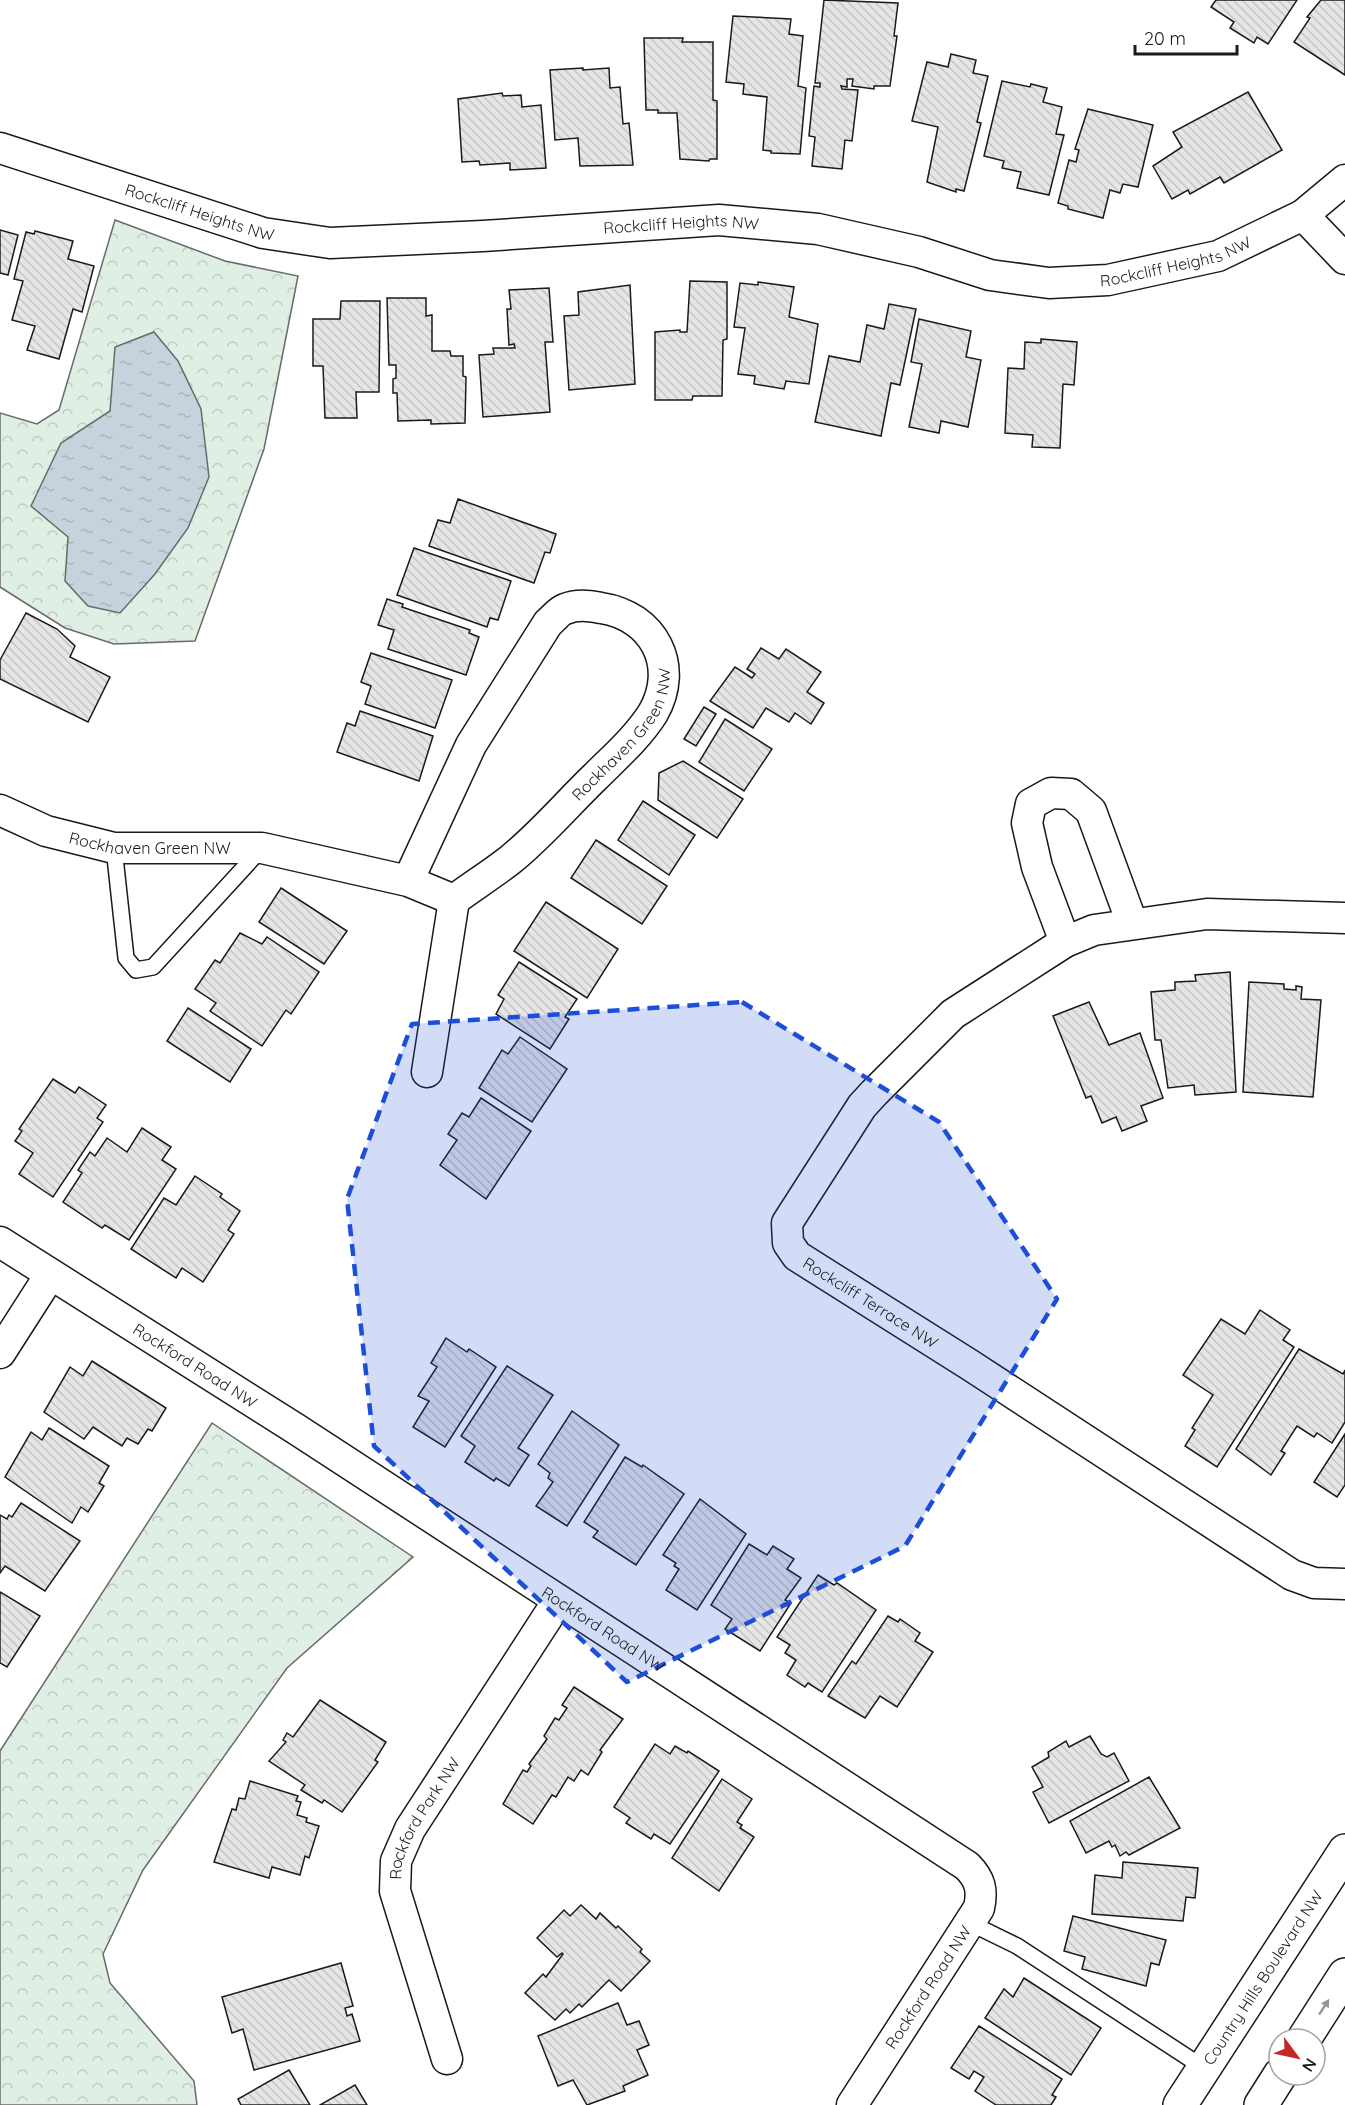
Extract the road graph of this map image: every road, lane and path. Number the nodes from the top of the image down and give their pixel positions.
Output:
1 (0, 148) edge
2 (1345, 180) edge
3 (1303, 215) junction
4 (1345, 259) edge
5 (0, 810) edge
6 (114, 848) junction
7 (262, 848) junction
8 (408, 881) junction
9 (454, 900) junction
10 (1345, 918) edge
11 (1132, 923) junction
12 (1065, 942) junction
13 (428, 1072) dead end
14 (0, 1242) edge
15 (50, 1275) junction
16 (0, 1353) edge
17 (1345, 1584) edge
18 (558, 1601) junction
19 (1345, 1851) edge
20 (970, 1923) junction
21 (1345, 1975) edge
22 (1312, 2027) edge
23 (447, 2059) dead end
24 (1204, 2068) junction
25 (1272, 2087) edge
26 (852, 2105) edge
27 (1180, 2105) edge
28 (1261, 2105) edge

1 - 3 street, Rockcliff Heights NW
2 - 3 street, Rockcliff Heights NW
3 - 4 street
5 - 6 street, Rockhaven Green NW
6 - 7 street, Rockhaven Green NW
6 - 7 lane
7 - 8 street, Rockhaven Green NW
8 - 9 street, Rockhaven Green NW
8 - 9 street, Rockhaven Green NW
9 - 13 street
10 - 11 street, Rockcliff Terrace NW
11 - 12 street, Rockcliff Terrace NW
11 - 12 street
12 - 17 street, Rockcliff Terrace NW
14 - 15 street, Rockford Road NW
15 - 16 street
15 - 18 street, Rockford Road NW
18 - 20 street, Rockford Road NW
18 - 23 street, Rockford Park NW
19 - 24 main road, Country Hills Boulevard NW
20 - 24 lane
20 - 26 street, Rockford Road NW
22 -> 21 main road
24 - 27 main road, Country Hills Boulevard NW
25 - 28 main road

